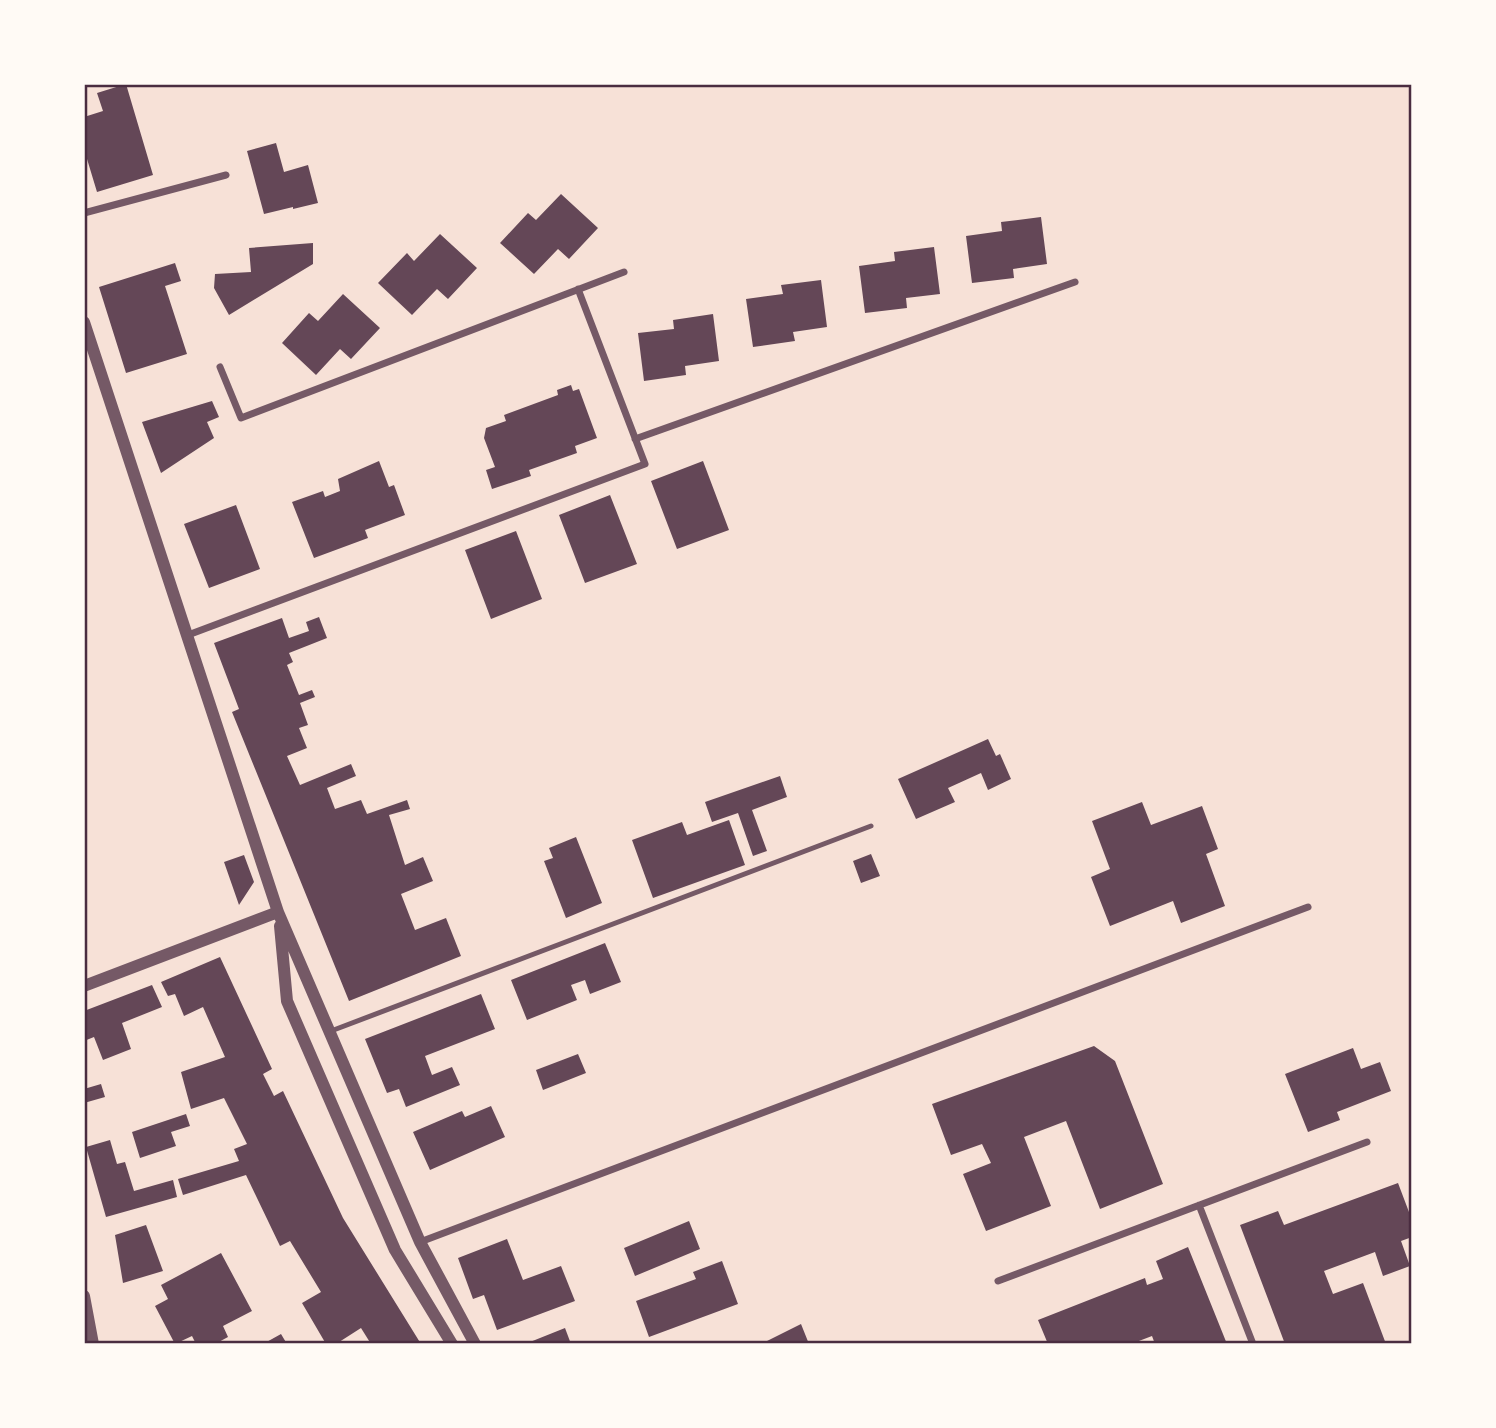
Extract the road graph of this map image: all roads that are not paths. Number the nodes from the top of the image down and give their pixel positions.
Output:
1 (226, 175) dead end
2 (84, 213) edge
3 (624, 272) dead end
4 (1074, 282) dead end
5 (578, 289) junction
6 (84, 322) edge
7 (220, 367) dead end
8 (635, 439) junction
9 (188, 635) junction
10 (871, 826) dead end
11 (1308, 907) dead end
12 (278, 912) junction
13 (84, 986) edge
14 (328, 1032) junction
15 (1367, 1142) dead end
16 (1199, 1205) junction
17 (420, 1242) junction
18 (998, 1282) dead end
19 (84, 1296) edge
20 (93, 1344) edge
21 (452, 1344) edge
22 (475, 1344) edge
23 (1253, 1344) edge

1 - 2 street
3 - 5 street
4 - 8 street
5 - 7 street
5 - 8 street
6 - 9 street
8 - 9 street
9 - 12 street
10 - 14 lane
11 - 17 street
12 - 13 street
12 - 14 street
12 - 21 street
14 - 17 street
15 - 16 street
16 - 18 street
16 - 23 street
17 - 22 street
19 - 20 street

